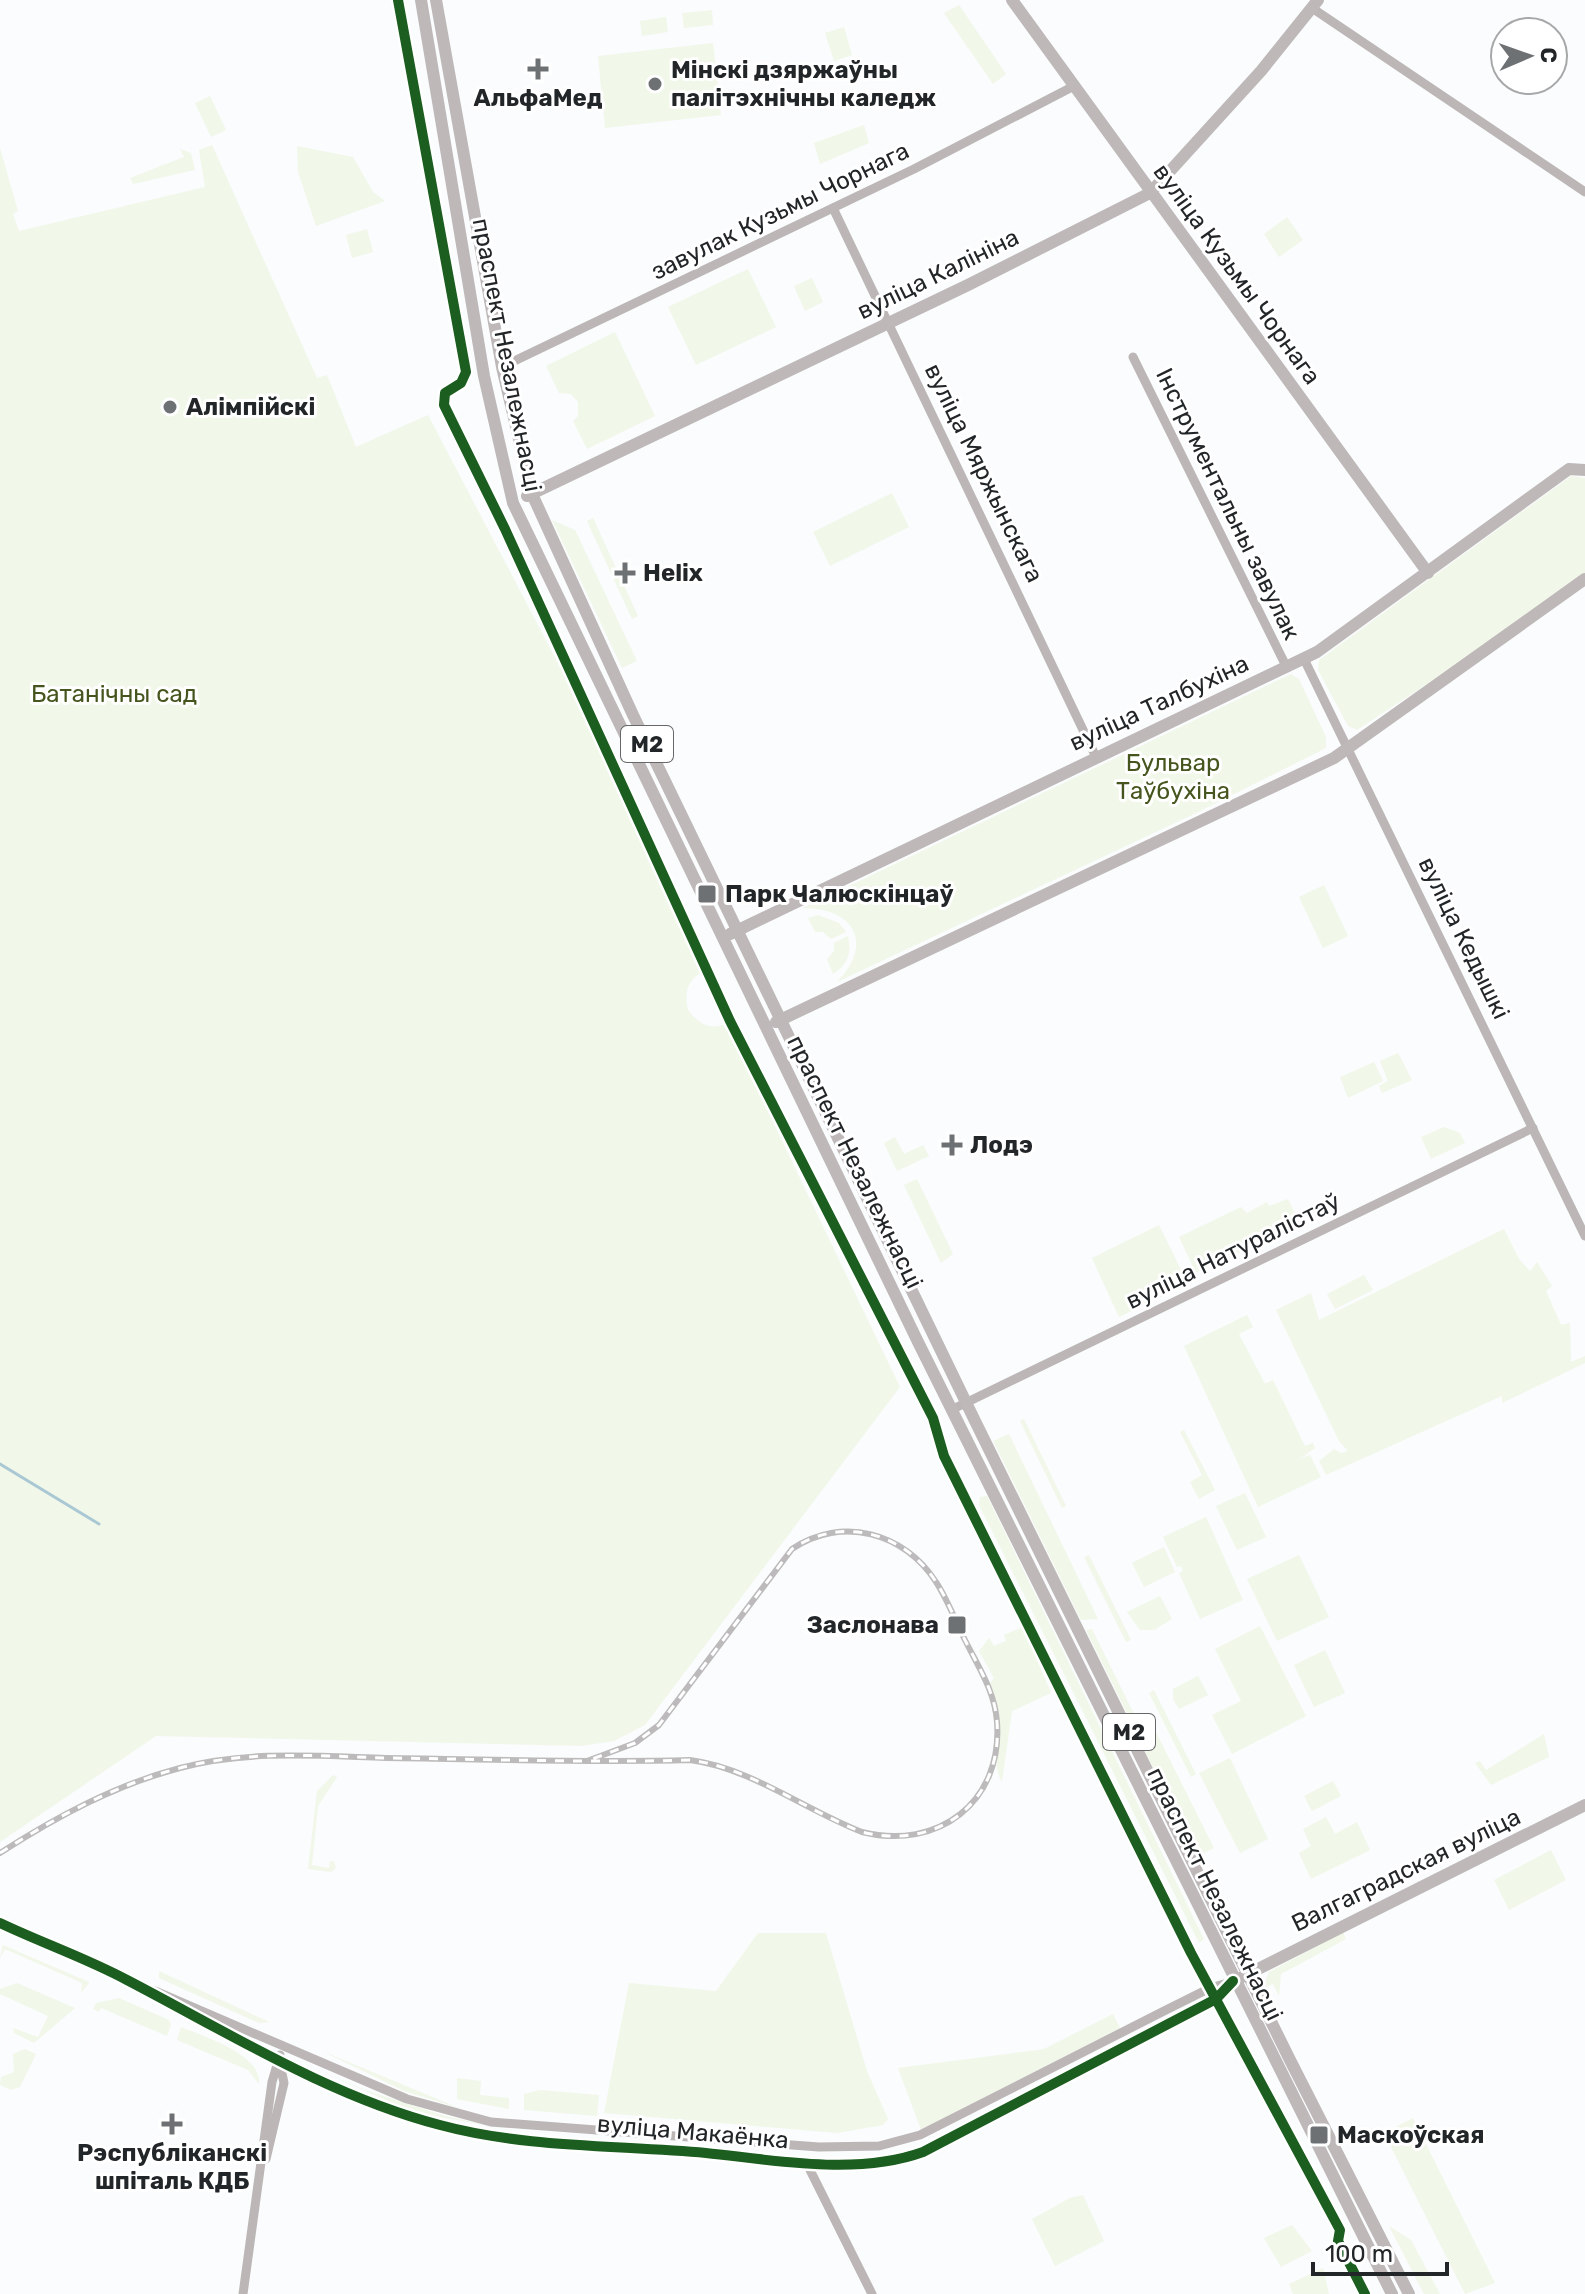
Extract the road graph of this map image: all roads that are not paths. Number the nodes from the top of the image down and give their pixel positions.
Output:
1 (421, 0) edge
2 (436, 0) edge
3 (1012, 0) edge
4 (1315, 4) edge
5 (1074, 86) junction
6 (1585, 192) edge
7 (1150, 193) junction
8 (833, 208) junction
9 (889, 323) junction
10 (1133, 357) dead end
11 (502, 367) junction
12 (1585, 470) edge
13 (532, 494) junction
14 (513, 503) junction
15 (1428, 573) junction
16 (1585, 579) edge
17 (1304, 659) junction
18 (1287, 668) junction
19 (1349, 746) junction
20 (1096, 757) junction
21 (736, 930) junction
22 (724, 938) junction
23 (782, 1020) junction
24 (766, 1027) junction
25 (1533, 1128) junction
26 (1585, 1236) edge
27 (967, 1402) junction
28 (951, 1410) junction
29 (1585, 1805) edge
30 (0, 1923) edge
31 (1247, 1974) junction
32 (1233, 1981) junction
33 (136, 1985) junction
34 (281, 2048) junction
35 (279, 2061) junction
36 (515, 2123) junction
37 (514, 2139) junction
38 (908, 2140) junction
39 (914, 2155) junction
40 (810, 2162) junction
41 (243, 2294) edge
42 (872, 2294) edge
43 (1392, 2294) edge
44 (1409, 2294) edge

1 - 14 main road, праспект Незалежнасці / М2
2 - 11 main road, праспект Незалежнасці / М2
3 - 5 main road, вуліца Кузьмы Чорнага
4 - 6 street
4 - 7 main road, вуліца Калініна
5 - 7 main road, вуліца Кузьмы Чорнага
5 - 8 street, завулак Кузьмы Чорнага
7 - 9 main road, вуліца Калініна
7 - 15 main road, вуліца Кузьмы Чорнага
8 - 9 street, вуліца Мяржынскага
8 - 11 street, завулак Кузьмы Чорнага
9 - 13 main road, вуліца Калініна
9 - 20 street, вуліца Мяржынскага
10 - 18 street, Інструментальны завулак
11 - 13 main road, праспект Незалежнасці / М2
12 - 15 main road, вуліца Талбухіна
13 - 14 main road, вуліца Калініна
13 - 21 main road, праспект Незалежнасці / М2
14 - 22 main road, праспект Незалежнасці / М2
15 - 17 main road, вуліца Талбухіна
16 - 19 main road
17 - 18 main road, вуліца Талбухіна
17 - 19 street, вуліца Кедышкі
18 - 20 main road, вуліца Талбухіна
19 - 23 main road
19 - 25 street, вуліца Кедышкі
20 - 21 main road, вуліца Талбухіна
21 - 22 main road, вуліца Талбухіна
21 - 23 main road, праспект Незалежнасці / М2
22 - 24 main road, праспект Незалежнасці / М2
23 - 24 main road
23 - 27 main road, праспект Незалежнасці / М2
24 - 28 main road, праспект Незалежнасці / М2
25 - 26 street, вуліца Кедышкі
25 - 27 street, вуліца Натуралістаў
27 - 28 street, вуліца Натуралістаў
27 - 31 main road, праспект Незалежнасці / М2
28 - 32 main road, праспект Незалежнасці / М2
29 - 31 main road, Валгаградская вуліца
30 - 33 street, вуліца Макаёнка
31 - 32 main road, Валгаградская вуліца
31 - 44 main road, праспект Незалежнасці / М2
32 - 38 street, вуліца Макаёнка
32 - 39 street, вуліца Макаёнка
32 - 43 main road, праспект Незалежнасці / М2
33 - 34 street, вуліца Макаёнка
33 - 35 street, вуліца Макаёнка
34 - 35 street
34 - 36 street, вуліца Макаёнка
35 - 37 street, вуліца Макаёнка
35 - 41 street
36 - 37 street
36 - 38 street, вуліца Макаёнка
37 - 40 street, вуліца Макаёнка
38 - 39 street
39 - 40 street, вуліца Макаёнка
40 - 42 street

